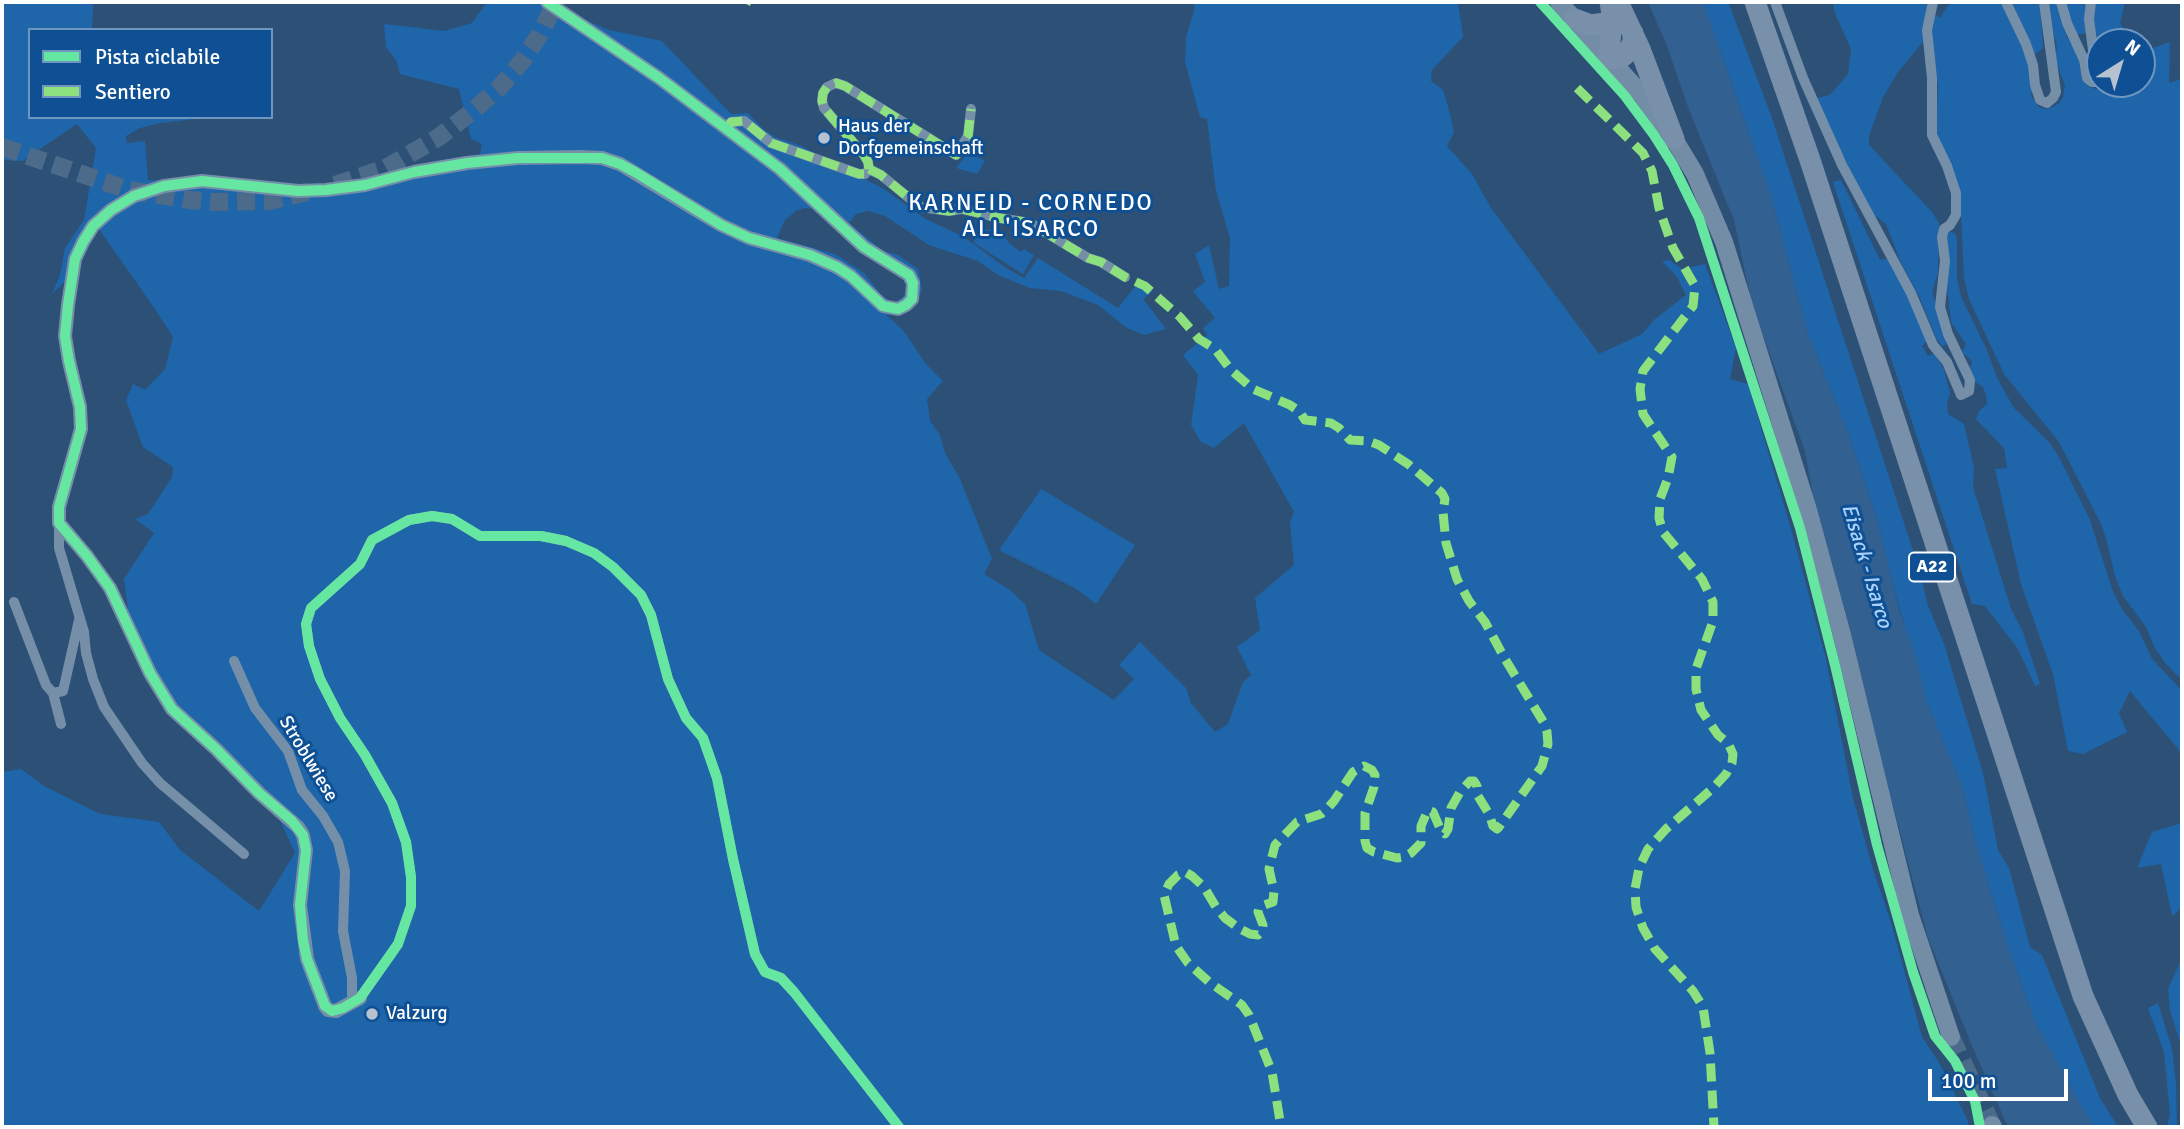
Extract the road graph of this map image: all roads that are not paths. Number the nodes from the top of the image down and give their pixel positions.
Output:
1 (547, 2) edge
2 (1559, 2) edge
3 (1743, 2) edge
4 (1755, 2) edge
5 (1775, 2) edge
6 (1933, 2) edge
7 (2006, 2) edge
8 (2044, 2) edge
9 (2061, 2) edge
10 (2091, 2) edge
11 (1613, 8) edge
12 (1574, 19) junction
13 (2090, 28) edge
14 (1633, 33) junction
15 (1609, 58) junction
16 (2086, 72) edge
17 (971, 109) dead end
18 (728, 128) junction
19 (1674, 139) junction
20 (869, 169) junction
21 (1125, 277) dead end
22 (59, 523) junction
23 (14, 602) dead end
24 (80, 617) junction
25 (234, 661) dead end
26 (52, 693) junction
27 (61, 724) dead end
28 (244, 854) dead end
29 (358, 1000) junction
30 (1951, 1037) tunnel mouth
31 (899, 1127) edge
32 (2132, 1127) edge
33 (2147, 1127) edge

1 - 18 street
2 - 12 main road
3 - 32 highway, A22
4 - 33 highway, A22
5 - 6 street
7 - 8 street
9 - 16 street
10 - 13 street
11 - 12 highway
11 - 14 highway
11 - 15 highway
12 - 15 main road
14 - 15 highway
14 - 19 highway
15 - 19 main road
17 - 20 street
18 - 20 street
18 - 22 street
19 - 30 main road
20 - 21 street
22 - 24 street
22 - 29 street
23 - 26 street
24 - 26 street
24 - 28 street
25 - 29 street, Stroblwiese
26 - 27 street
29 - 31 street

